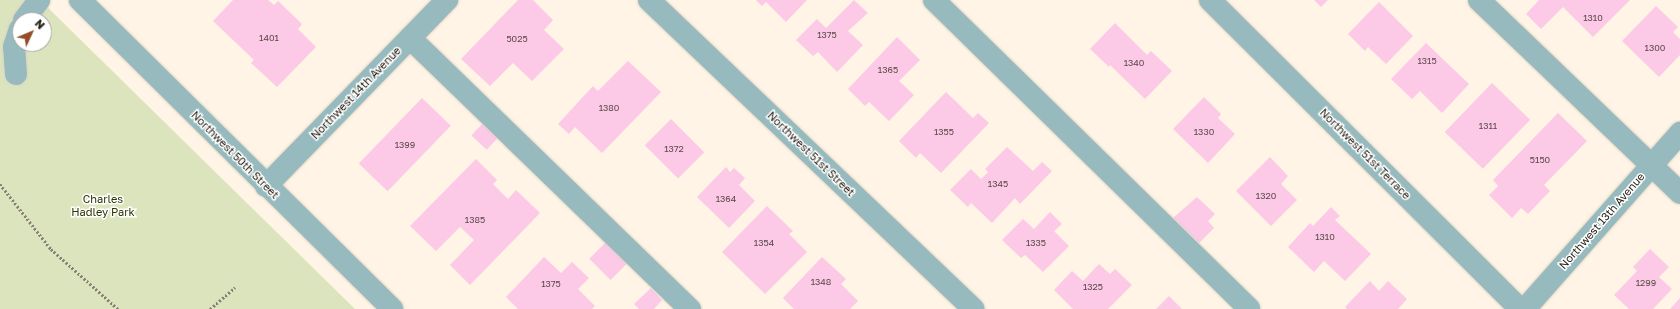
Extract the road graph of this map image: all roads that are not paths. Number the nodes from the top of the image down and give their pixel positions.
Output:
1 (39, 0) edge
2 (80, 0) edge
3 (447, 0) edge
4 (649, 0) edge
5 (934, 0) edge
6 (1210, 0) edge
7 (1479, 0) edge
8 (30, 12) edge
9 (410, 38) junction
10 (14, 52) edge
11 (16, 74) dead end
12 (1680, 133) edge
13 (1652, 165) junction
14 (266, 186) junction
15 (1680, 193) edge
16 (392, 309) edge
17 (690, 309) edge
18 (973, 309) edge
19 (1249, 309) edge
20 (1520, 309) edge
21 (1525, 309) edge

1 - 8 street
2 - 14 street, Northwest 50th Street
3 - 9 street, Northwest 14th Avenue
4 - 18 street, Northwest 51st Street
5 - 19 street
6 - 20 street, Northwest 51st Terrace
7 - 13 street
9 - 14 street, Northwest 14th Avenue
9 - 17 street
10 - 11 street
12 - 13 street, Northwest 13th Avenue
13 - 15 street
13 - 21 street, Northwest 13th Avenue
14 - 16 street, Northwest 50th Street

